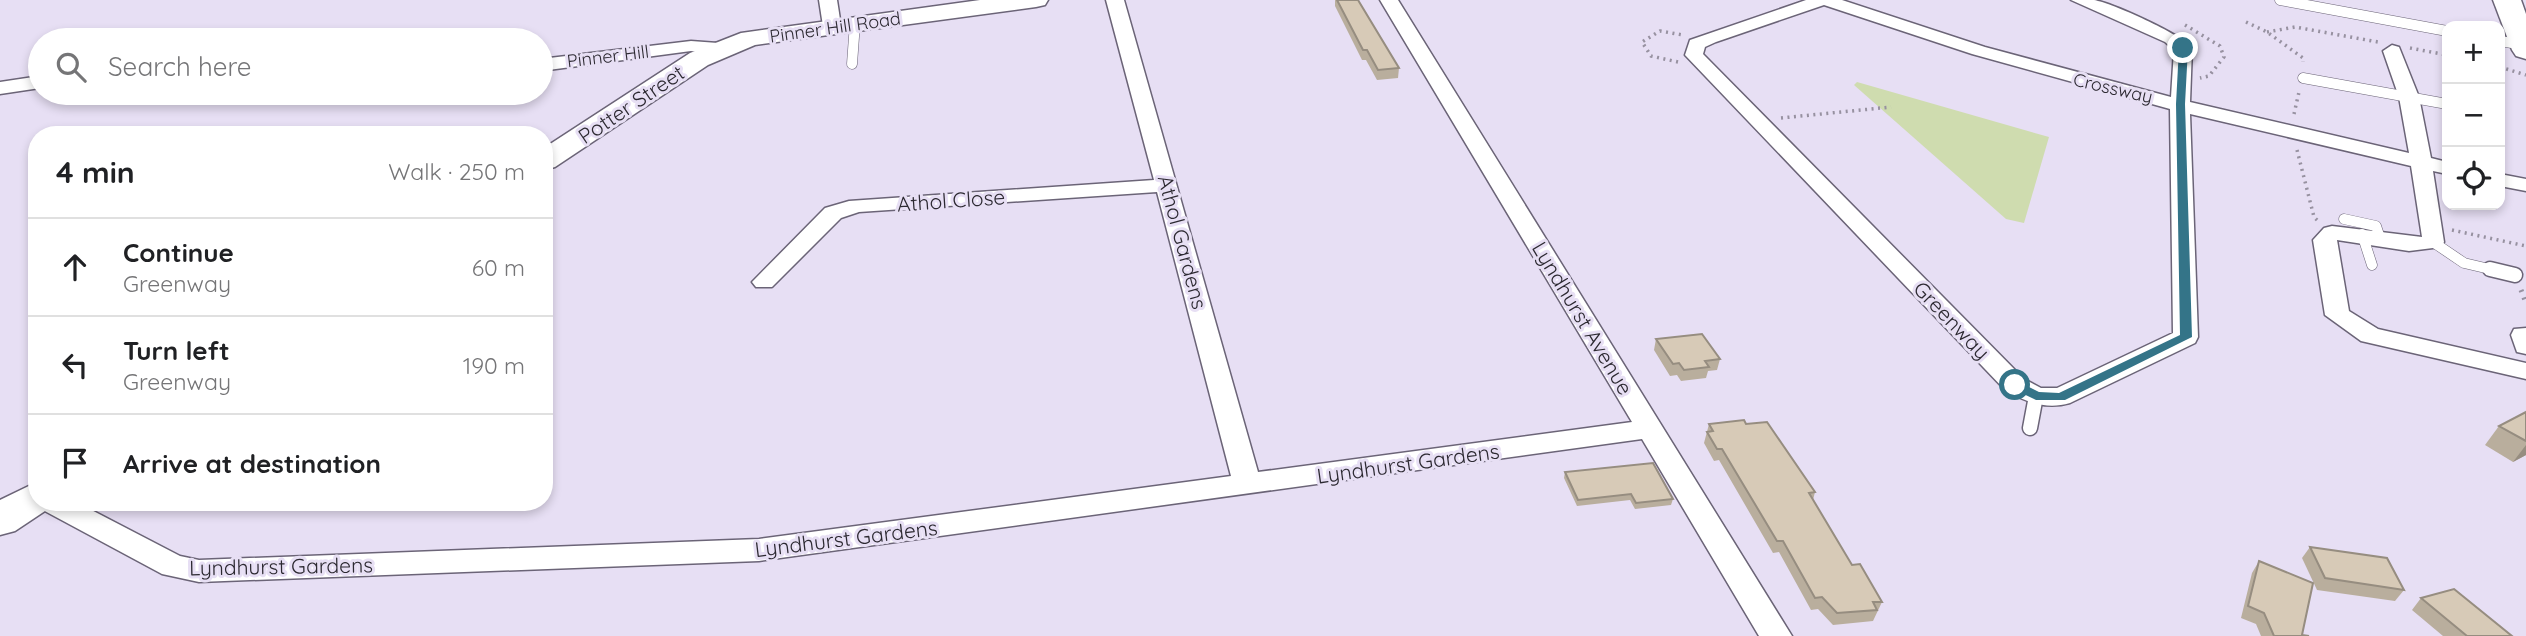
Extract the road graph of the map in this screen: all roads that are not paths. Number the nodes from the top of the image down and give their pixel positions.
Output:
1 (828, 0) edge
2 (1036, 0) edge
3 (1115, 0) edge
4 (1389, 0) edge
5 (1824, 0) edge
6 (2080, 0) edge
7 (2280, 0) edge
8 (2507, 0) edge
9 (973, 4) edge
10 (844, 25) junction
11 (2442, 30) edge
12 (2517, 45) edge
13 (2392, 47) road end
14 (718, 49) junction
15 (553, 63) edge
16 (852, 64) dead end
17 (2303, 78) dead end
18 (28, 84) edge
19 (0, 88) edge
20 (2409, 97) junction
21 (2442, 103) edge
22 (2180, 104) junction
23 (553, 155) edge
24 (2419, 162) junction
25 (2442, 167) edge
26 (2505, 181) edge
27 (1168, 185) junction
28 (2526, 186) edge
29 (2354, 231) junction
30 (2433, 234) junction
31 (2372, 265) dead end
32 (2515, 275) dead end
33 (764, 282) dead end
34 (2526, 371) edge
35 (2036, 396) junction
36 (2030, 428) dead end
37 (1651, 429) junction
38 (1248, 485) junction
39 (28, 503) edge
40 (68, 511) edge
41 (0, 520) edge
42 (1776, 636) edge

1 - 10 street
2 - 9 street, Pinner Hill Road
3 - 27 street, Athol Gardens
4 - 37 street, Lyndhurst Avenue
5 - 22 street, Crossway
5 - 35 street, Greenway
6 - 22 street
7 - 11 lane
8 - 12 main road
9 - 10 street, Pinner Hill Road
10 - 14 street, Pinner Hill Road
10 - 16 lane
13 - 20 street
14 - 15 street, Pinner Hill
14 - 23 street, Potter Street
17 - 20 lane
18 - 19 street
20 - 21 lane
20 - 24 street
22 - 24 street, Crossway
22 - 35 street
24 - 25 street, Crossway
24 - 30 street
26 - 28 street
27 - 33 street, Athol Close
27 - 38 street, Athol Gardens
29 - 30 street
29 - 31 lane
29 - 34 street
30 - 32 lane
35 - 36 lane
37 - 38 street, Lyndhurst Gardens
37 - 42 street, Lyndhurst Avenue
38 - 40 street, Lyndhurst Gardens
39 - 41 street

